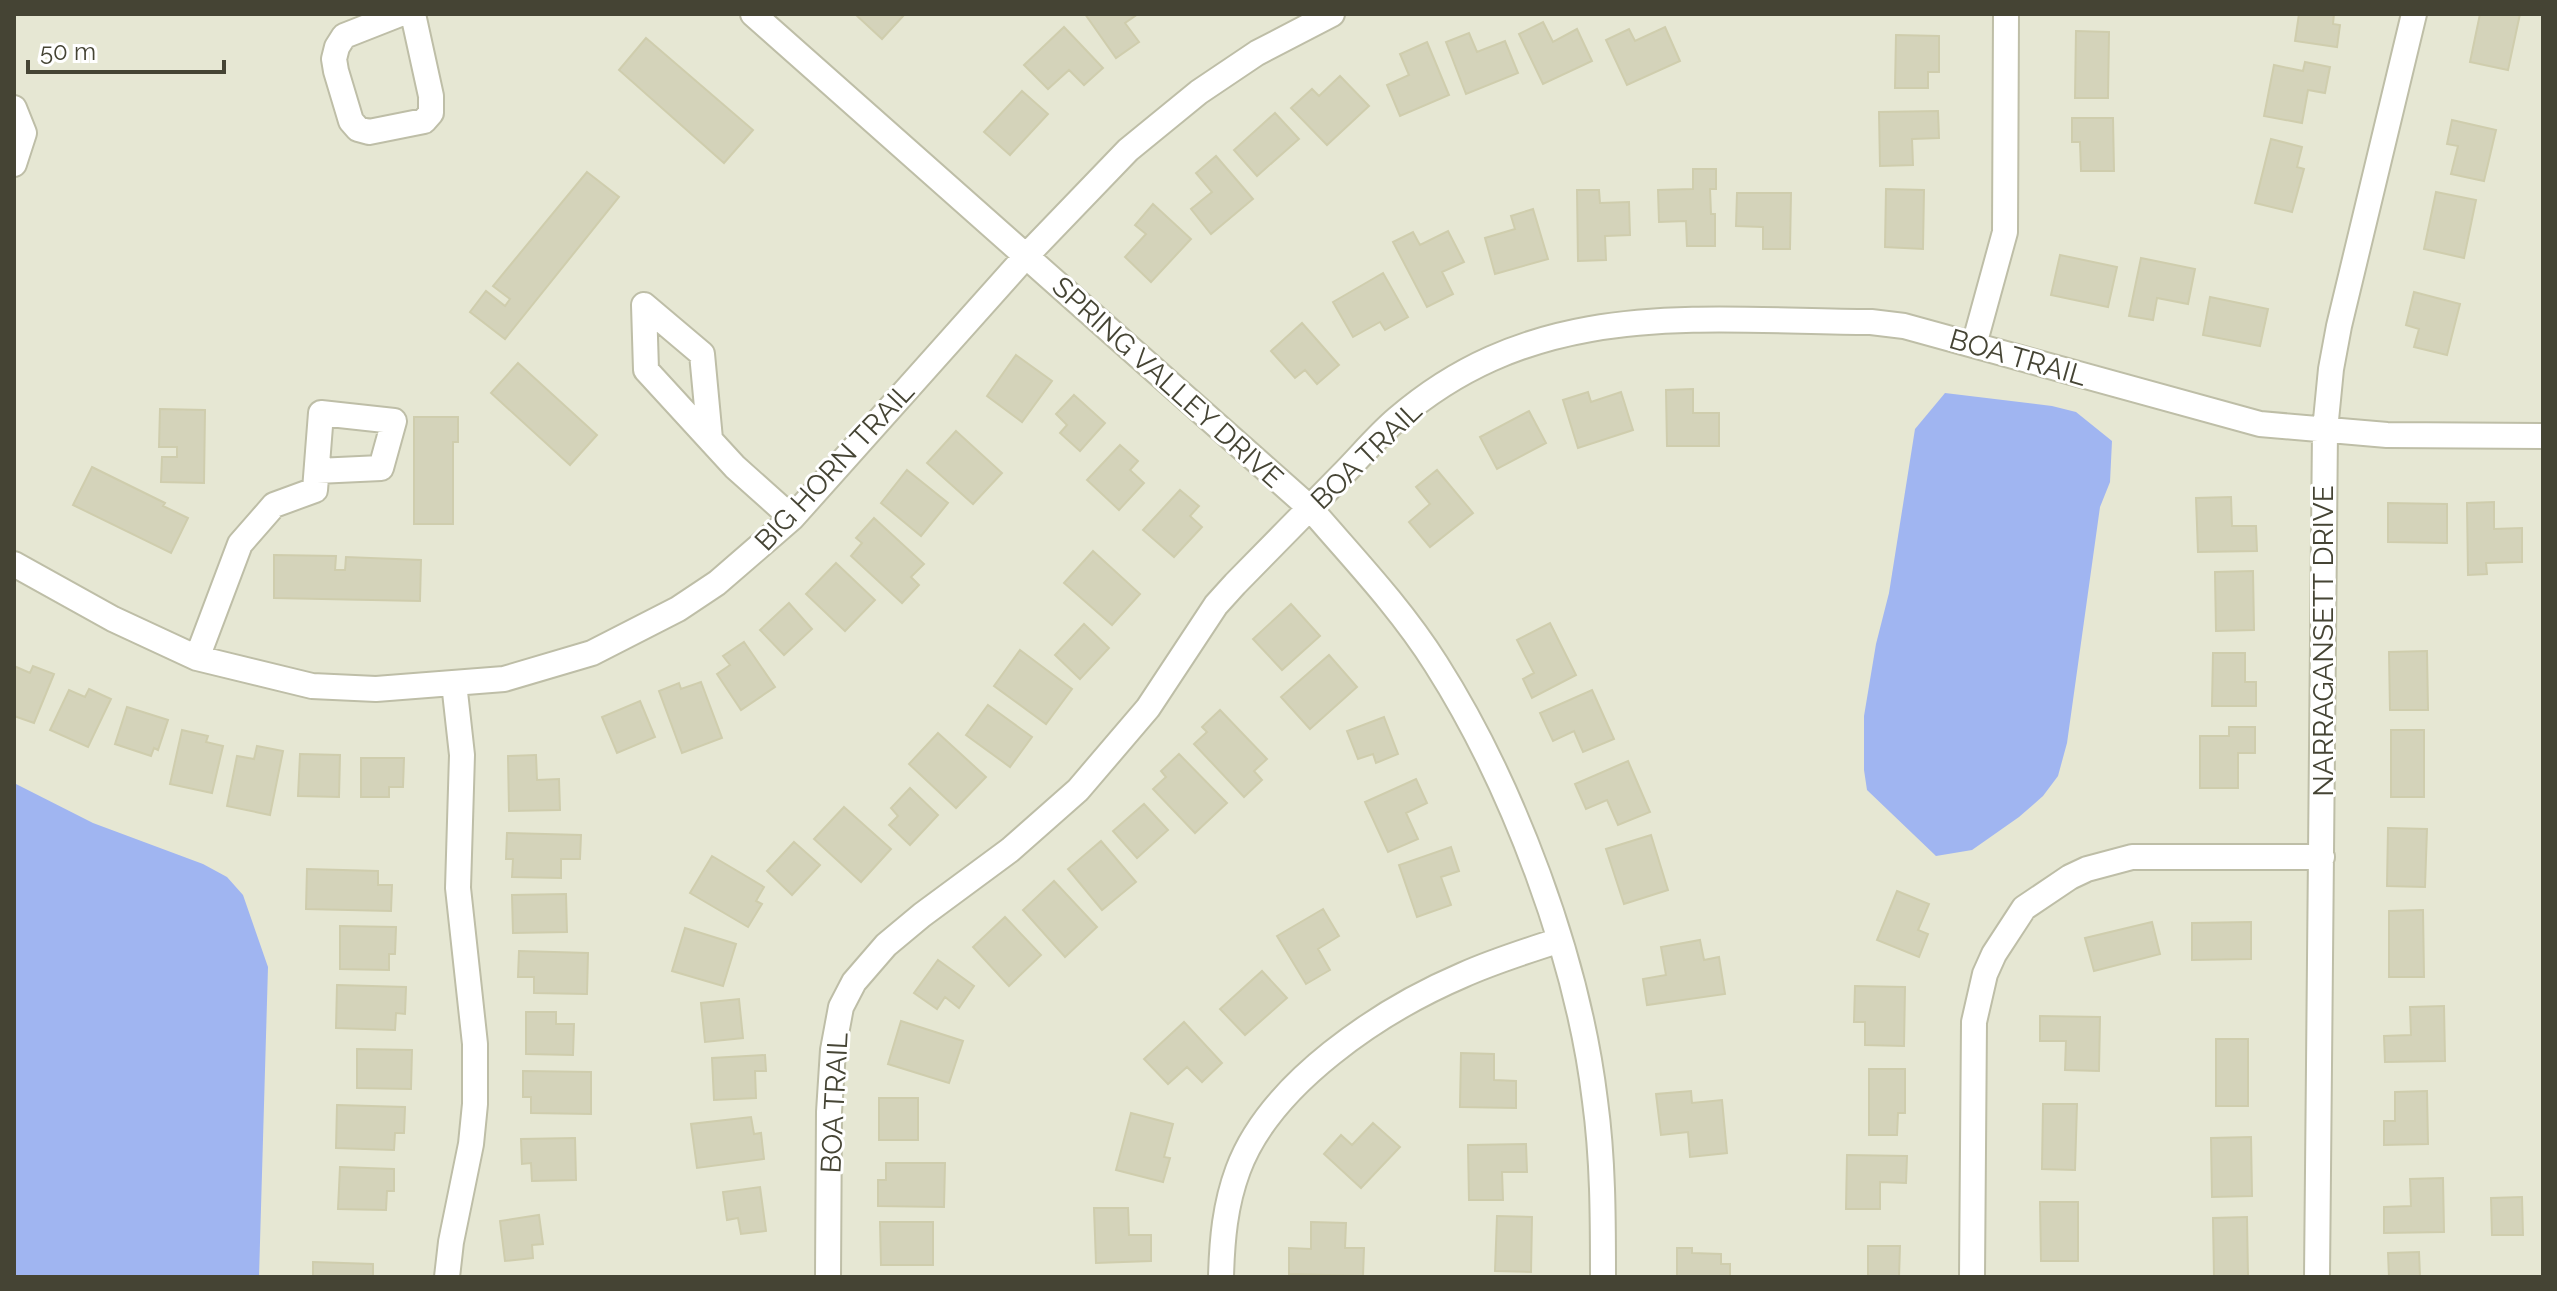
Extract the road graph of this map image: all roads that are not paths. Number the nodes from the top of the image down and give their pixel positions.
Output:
1 (400, 14) edge
2 (413, 14) edge
3 (753, 14) edge
4 (1332, 14) edge
5 (2006, 14) edge
6 (2414, 14) edge
7 (14, 108) edge
8 (14, 164) edge
9 (1026, 256) junction
10 (1974, 345) junction
11 (2325, 430) junction
12 (2543, 436) edge
13 (710, 439) junction
14 (317, 471) dead end
15 (1310, 508) junction
16 (792, 518) junction
17 (14, 564) edge
18 (197, 658) junction
19 (454, 683) junction
20 (2322, 857) junction
21 (1560, 940) junction
22 (447, 1277) edge
23 (828, 1277) edge
24 (1221, 1277) edge
25 (1603, 1277) edge
26 (1972, 1277) edge
27 (2317, 1277) edge

1 - 2 street
3 - 9 street, SPRING VALLEY DRIVE
4 - 9 street, BIG HORN TRAIL
5 - 10 street
6 - 11 street, NARRAGANSETT DRIVE
7 - 8 street
9 - 15 street, SPRING VALLEY DRIVE
9 - 16 street, BIG HORN TRAIL
10 - 11 street, BOA TRAIL
10 - 15 street, BOA TRAIL
11 - 12 street, BOA TRAIL
11 - 20 street, NARRAGANSETT DRIVE
13 - 13 street
13 - 16 street
14 - 18 street
15 - 21 street, SPRING VALLEY DRIVE
15 - 23 street, BOA TRAIL
16 - 19 street, BIG HORN TRAIL
17 - 18 street, BIG HORN TRAIL
18 - 19 street, BIG HORN TRAIL
19 - 22 street
20 - 26 street
20 - 27 street, NARRAGANSETT DRIVE
21 - 24 street
21 - 25 street, SPRING VALLEY DRIVE

